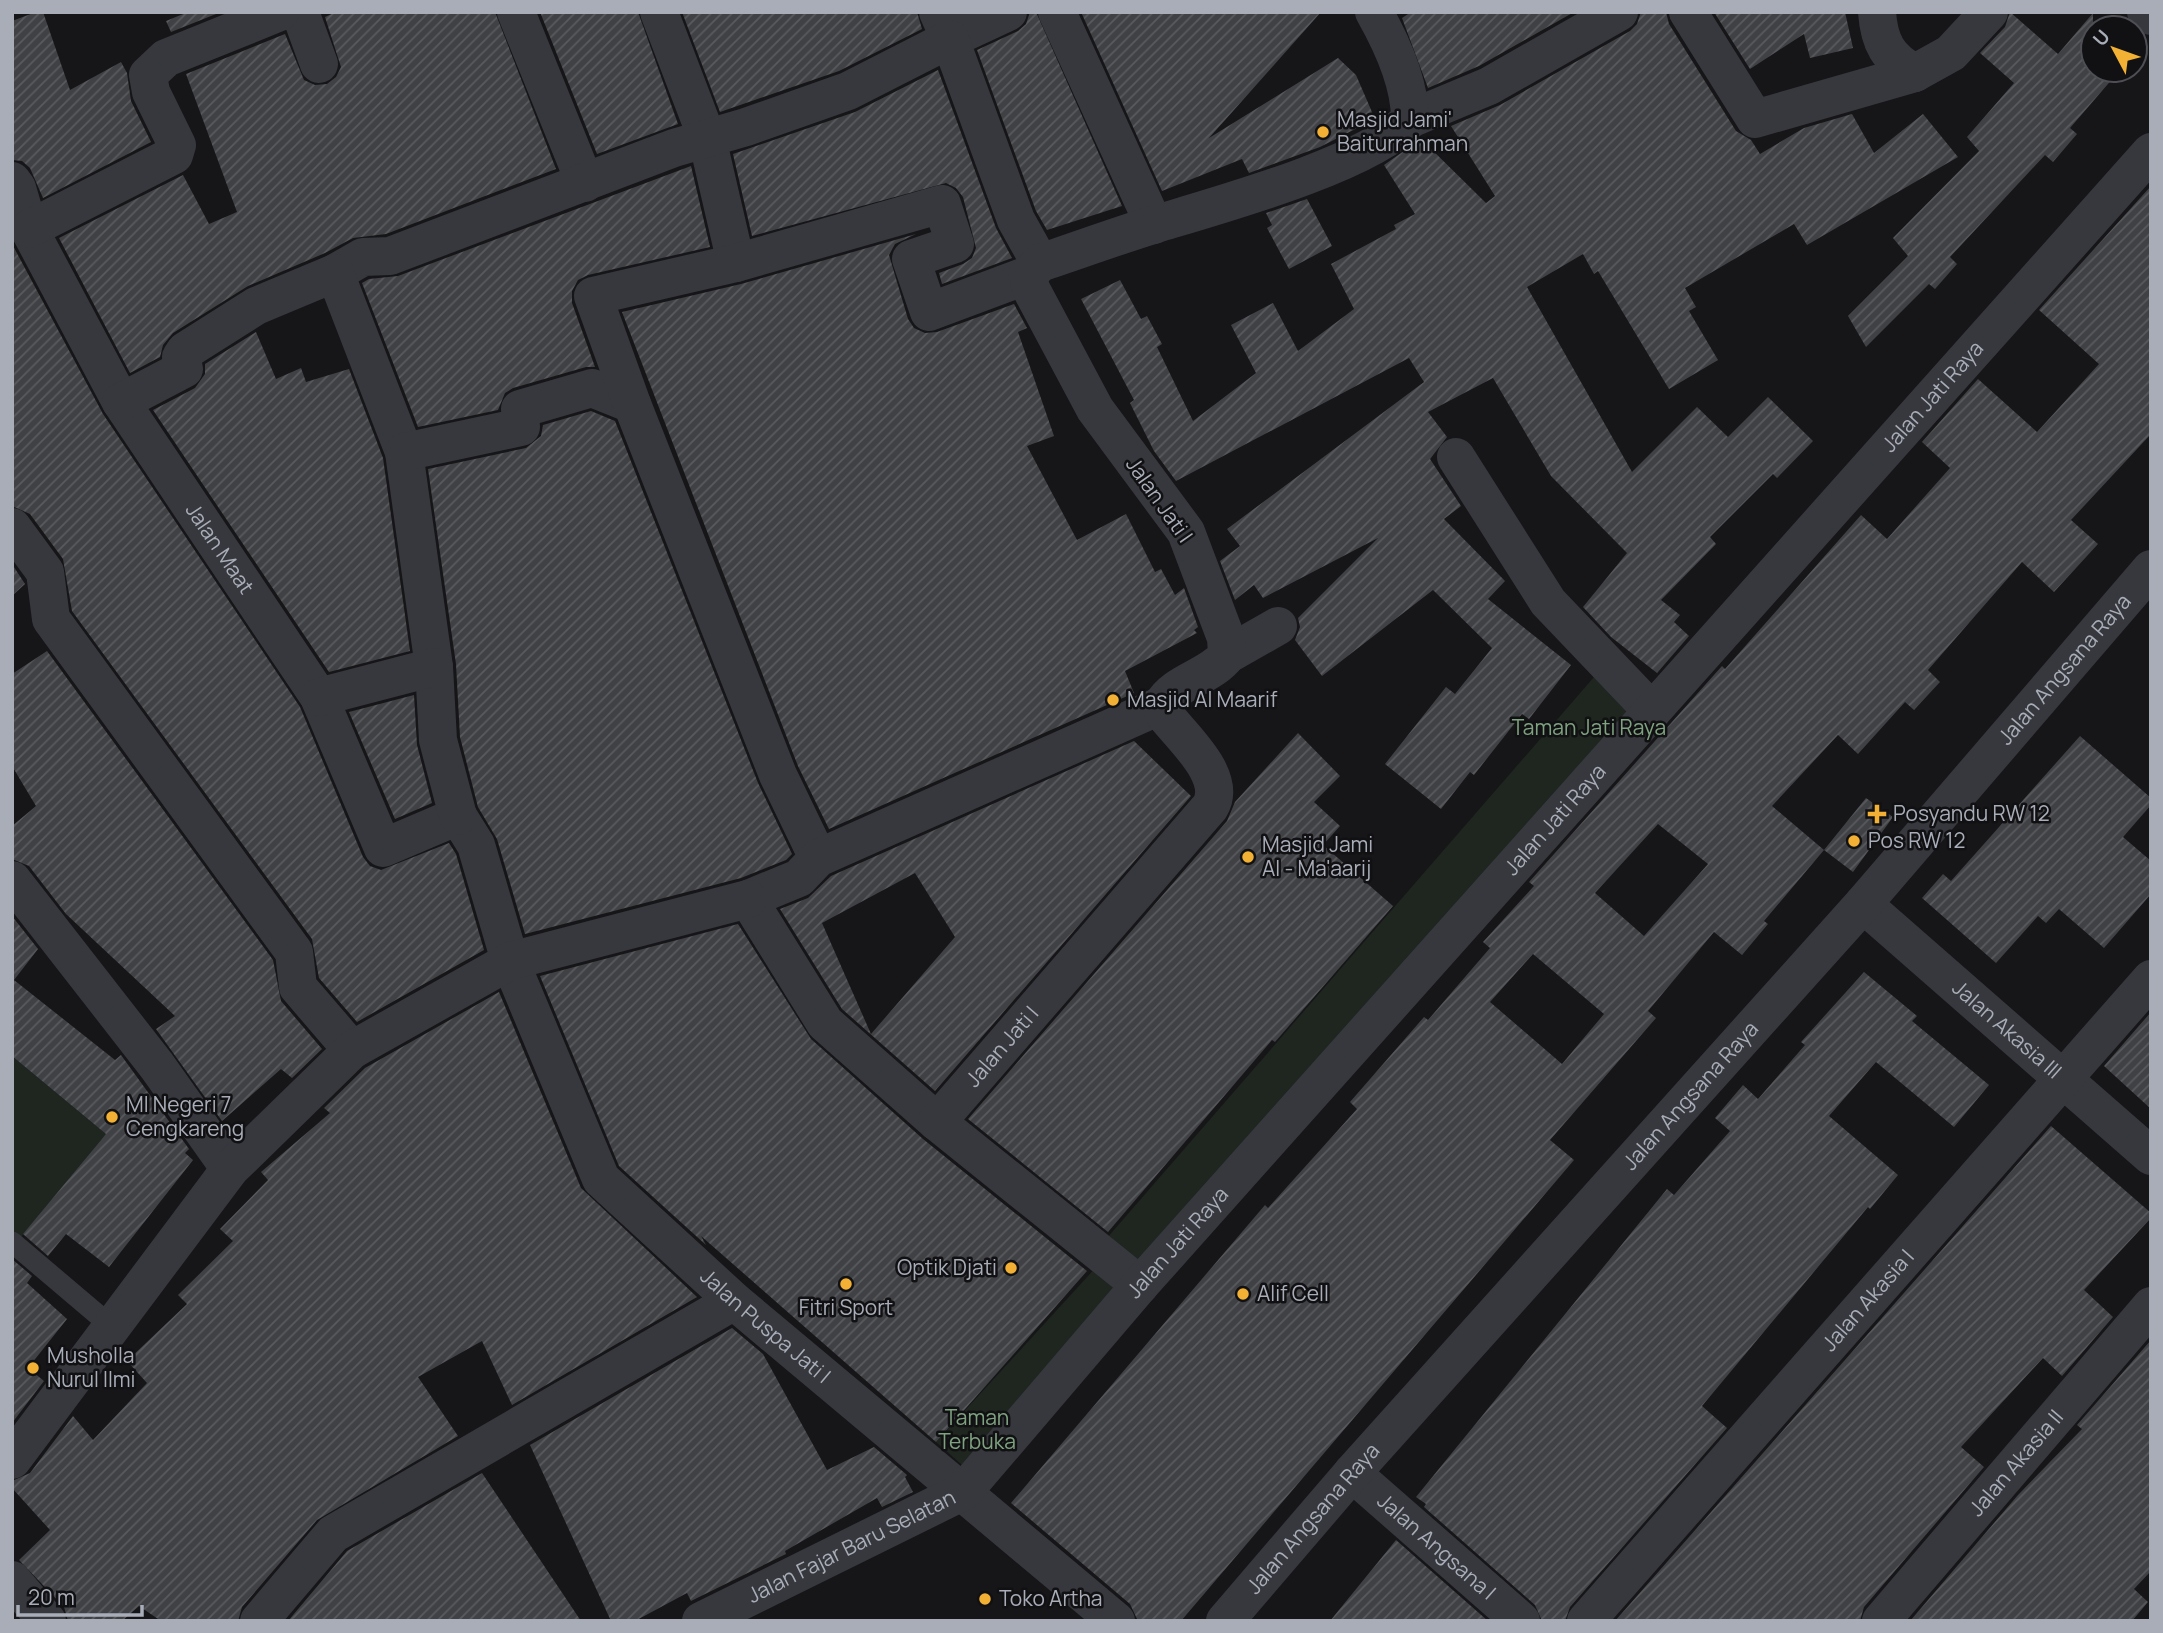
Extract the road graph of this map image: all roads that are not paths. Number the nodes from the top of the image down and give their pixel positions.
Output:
1 (516, 12) edge
2 (659, 12) edge
3 (1008, 12) edge
4 (1057, 12) edge
5 (1374, 12) edge
6 (1619, 12) edge
7 (1688, 12) edge
8 (1877, 12) edge
9 (1989, 12) edge
10 (2147, 12) edge
11 (299, 13) edge
12 (2151, 16) edge
13 (944, 26) edge
14 (319, 64) dead end
15 (1915, 73) junction
16 (1410, 119) junction
17 (707, 138) junction
18 (2151, 152) edge
19 (12, 181) edge
20 (585, 183) junction
21 (1154, 225) junction
22 (29, 229) junction
23 (736, 263) junction
24 (1034, 269) junction
25 (335, 273) junction
26 (121, 402) junction
27 (632, 404) junction
28 (404, 452) junction
29 (1456, 457) dead end
30 (12, 527) edge
31 (2151, 569) edge
32 (1278, 626) dead end
33 (1227, 655) junction
34 (434, 667) junction
35 (319, 696) junction
36 (1162, 705) junction
37 (1652, 711) junction
38 (458, 816) junction
39 (818, 858) junction
40 (12, 880) edge
41 (748, 899) junction
42 (1863, 904) junction
43 (510, 961) junction
44 (2151, 979) edge
45 (352, 1050) junction
46 (2061, 1081) junction
47 (937, 1122) junction
48 (2151, 1156) edge
49 (230, 1170) junction
50 (12, 1242) edge
51 (1140, 1286) junction
52 (734, 1301) junction
53 (2151, 1306) edge
54 (111, 1326) junction
55 (12, 1460) edge
56 (1352, 1474) junction
57 (964, 1491) junction
58 (12, 1580) edge
59 (47, 1621) edge
60 (259, 1621) edge
61 (701, 1621) edge
62 (1116, 1621) edge
63 (1225, 1621) edge
64 (1521, 1621) edge
65 (1586, 1621) edge
66 (1881, 1621) edge

1 - 20 street
2 - 17 street
3 - 13 street
4 - 21 street
5 - 16 street
6 - 16 street
7 - 15 street
8 - 15 street
9 - 15 street
10 - 12 street
11 - 14 street
11 - 22 street
13 - 17 street
13 - 24 street, Jalan Jati I
16 - 21 street
17 - 20 street
17 - 23 street
18 - 37 street, Jalan Jati Raya
19 - 22 street, Jalan Maat
20 - 25 street
21 - 24 street
22 - 26 street, Jalan Maat
23 - 24 street
23 - 27 street
24 - 33 street, Jalan Jati I
25 - 26 street
25 - 28 street
26 - 35 street, Jalan Maat
27 - 28 street
27 - 39 street
28 - 34 street
29 - 37 street
30 - 45 street
31 - 42 street, Jalan Angsana Raya
32 - 33 street
33 - 36 street
34 - 35 street
34 - 38 street
35 - 38 street, Jalan Maat
36 - 39 street
36 - 47 street, Jalan Jati I
37 - 51 street, Jalan Jati Raya
38 - 43 street
39 - 41 street
40 - 49 street
41 - 43 street
41 - 47 street
42 - 46 street, Jalan Akasia III
42 - 56 street, Jalan Angsana Raya
43 - 45 street
43 - 52 street, Jalan Puspa Jati I
44 - 46 street, Jalan Akasia I
45 - 49 street
46 - 48 street, Jalan Akasia III
46 - 65 street, Jalan Akasia I
47 - 51 street
49 - 54 street
50 - 54 lane
51 - 57 street, Jalan Jati Raya
52 - 57 street, Jalan Puspa Jati I
52 - 60 street
53 - 66 street, Jalan Akasia II
54 - 55 street
56 - 63 street, Jalan Angsana Raya
56 - 64 street, Jalan Angsana I
57 - 61 street, Jalan Fajar Baru Selatan
57 - 62 street, Jalan Puspa Jati I
58 - 59 street

